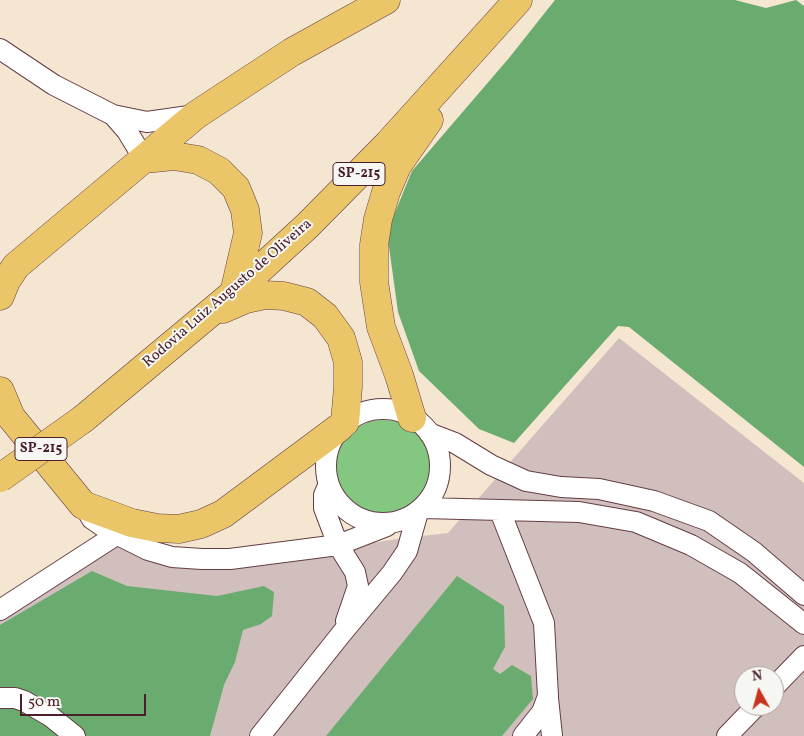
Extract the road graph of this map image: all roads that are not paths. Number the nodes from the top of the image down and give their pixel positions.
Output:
1 (386, 0) edge
2 (518, 0) edge
3 (476, 48) junction
4 (0, 49) edge
5 (113, 115) junction
6 (196, 115) junction
7 (144, 159) junction
8 (234, 293) junction
9 (0, 296) edge
10 (208, 315) junction
11 (0, 391) edge
12 (342, 424) junction
13 (421, 426) junction
14 (0, 478) edge
15 (328, 486) junction
16 (84, 505) junction
17 (421, 510) junction
18 (500, 511) junction
19 (394, 523) junction
20 (116, 534) junction
21 (338, 546) junction
22 (804, 595) edge
23 (0, 610) edge
24 (804, 624) edge
25 (342, 633) junction
26 (804, 656) edge
27 (784, 677) edge
28 (548, 696) junction
29 (0, 698) edge
30 (746, 716) edge
31 (75, 736) edge
32 (260, 736) edge
33 (523, 736) edge
34 (552, 736) edge
35 (727, 736) edge

1 - 6 highway
2 - 3 highway, Rodovia Luiz Augusto de Oliveira / SP-215
3 - 8 highway, Rodovia Luiz Augusto de Oliveira / SP-215
3 - 13 highway
4 - 5 street
5 - 6 street
5 - 7 street
6 - 7 highway
7 - 8 highway
7 - 9 highway
8 - 10 highway, Rodovia Luiz Augusto de Oliveira / SP-215
10 - 12 highway
10 - 14 highway, Rodovia Luiz Augusto de Oliveira / SP-215, bridge
11 - 16 highway
12 - 13 street
12 - 15 street
12 - 16 highway
13 - 17 street
13 - 22 street
15 - 19 street
15 - 21 street
16 - 20 street
17 - 18 street
17 - 19 street
17 - 25 street
18 - 24 street
18 - 28 street
19 - 21 street
20 - 21 street
20 - 23 street
21 - 25 street
25 - 32 street
26 - 27 street
28 - 33 street
28 - 34 street
29 - 31 street
30 - 35 street

